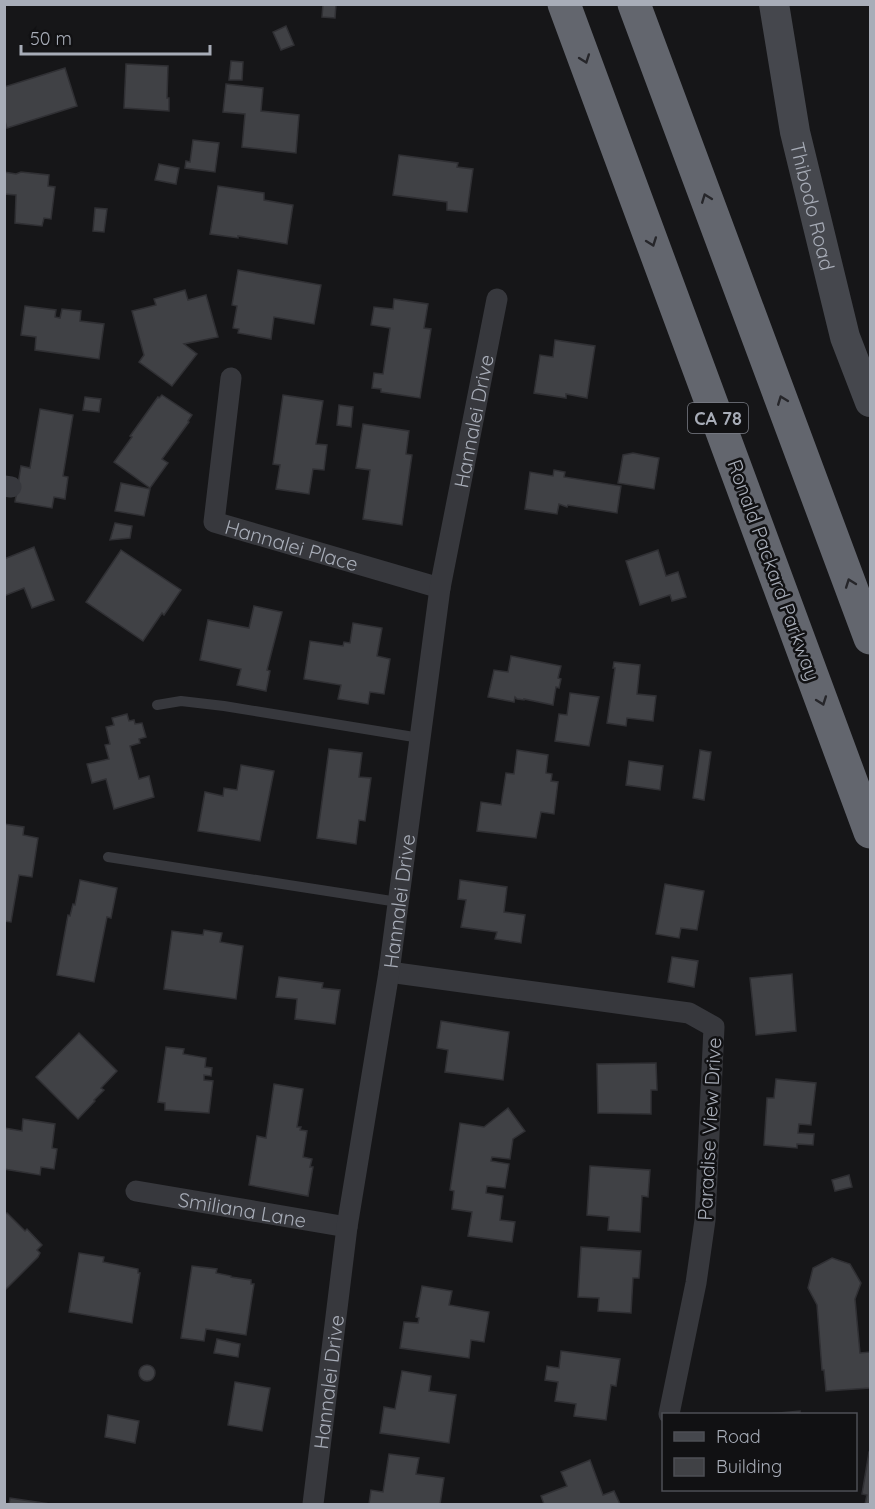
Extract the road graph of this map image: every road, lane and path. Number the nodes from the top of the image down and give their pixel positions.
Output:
1 (564, 4) edge
2 (634, 4) edge
3 (774, 4) edge
4 (497, 299) dead end
5 (231, 378) dead end
6 (870, 402) edge
7 (440, 588) junction
8 (870, 638) edge
9 (157, 705) dead end
10 (420, 738) junction
11 (870, 832) edge
12 (108, 857) dead end
13 (398, 902) junction
14 (388, 972) junction
15 (136, 1191) dead end
16 (347, 1227) junction
17 (669, 1413) edge
18 (313, 1504) edge

1 -> 11 highway, Ronald Packard Parkway / CA 78
8 -> 2 highway
3 - 6 street, Thibodo Road
4 - 7 street, Hannalei Drive
5 - 7 street, Hannalei Place
7 - 10 street, Hannalei Drive
9 - 10 lane
10 - 13 street, Hannalei Drive
12 - 13 lane
13 - 14 street, Hannalei Drive
14 - 16 street, Hannalei Drive
14 - 17 street, Paradise View Drive
15 - 16 street, Smiliana Lane
16 - 18 street, Hannalei Drive

